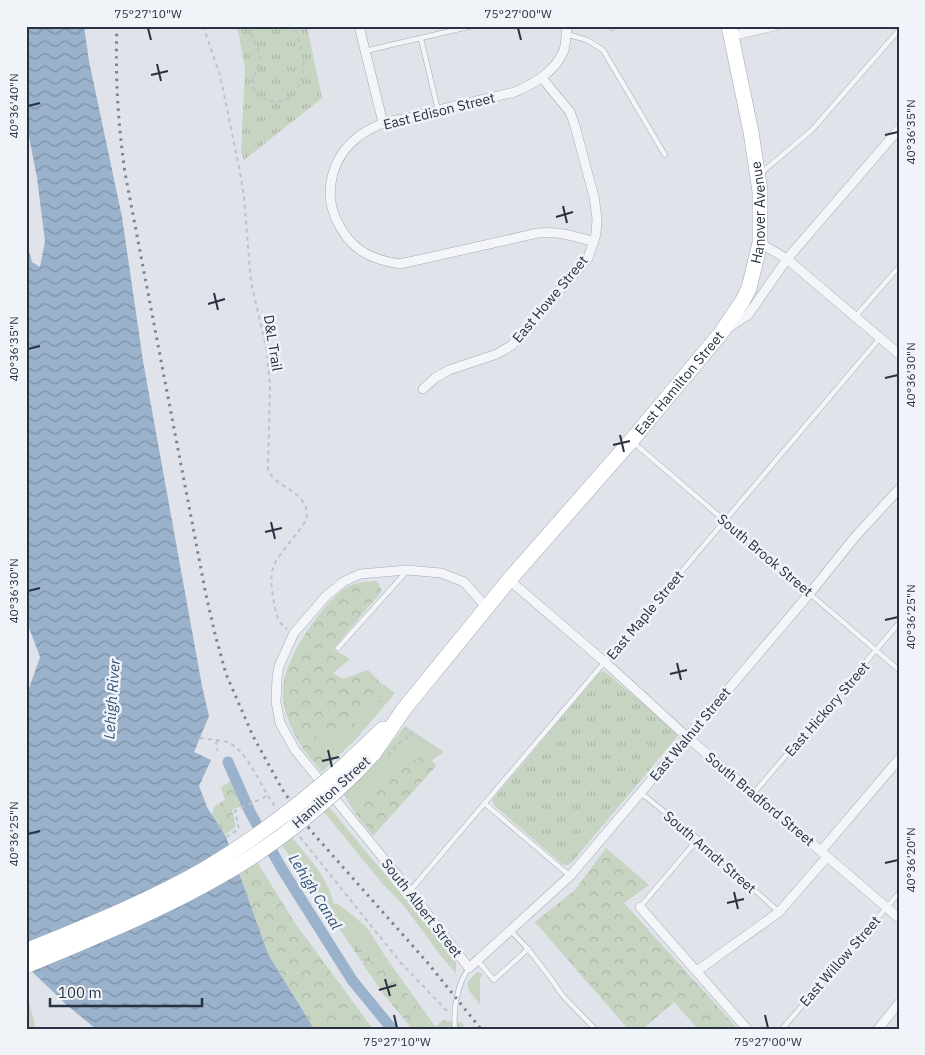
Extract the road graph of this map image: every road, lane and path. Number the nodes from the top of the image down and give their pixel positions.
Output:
1 (203, 26) edge
2 (249, 26) edge
3 (293, 26) edge
4 (359, 26) edge
5 (472, 26) edge
6 (774, 26) edge
7 (566, 30) edge
8 (899, 30) edge
9 (730, 31) edge
10 (421, 39) junction
11 (365, 51) junction
12 (542, 78) junction
13 (438, 110) junction
14 (383, 123) junction
15 (899, 129) edge
16 (665, 155) dead end
17 (759, 175) junction
18 (594, 242) junction
19 (760, 243) junction
20 (787, 259) junction
21 (899, 266) edge
22 (855, 317) junction
23 (722, 333) junction
24 (880, 338) junction
25 (899, 354) edge
26 (423, 388) dead end
27 (631, 440) junction
28 (899, 489) edge
29 (725, 521) junction
30 (408, 570) junction
31 (509, 580) junction
32 (810, 593) junction
33 (487, 608) junction
34 (899, 623) edge
35 (294, 633) junction
36 (338, 648) dead end
37 (875, 650) junction
38 (605, 662) junction
39 (899, 670) edge
40 (404, 709) joint
41 (405, 728) dead end
42 (412, 735) dead end
43 (687, 737) junction
44 (200, 738) dead end
45 (217, 741) junction
46 (218, 752) dead end
47 (899, 759) edge
48 (350, 769) junction
49 (641, 793) junction
50 (753, 794) junction
51 (267, 796) junction
52 (484, 803) junction
53 (279, 811) dead end
54 (298, 834) dead end
55 (226, 837) dead end
56 (698, 839) junction
57 (824, 854) junction
58 (570, 876) junction
59 (410, 891) junction
60 (899, 893) edge
61 (640, 907) joint
62 (886, 908) junction
63 (779, 912) junction
64 (899, 918) edge
65 (511, 931) junction
66 (528, 949) junction
67 (26, 951) edge
68 (478, 961) junction
69 (26, 966) edge
70 (469, 968) junction
71 (697, 971) junction
72 (899, 1004) edge
73 (454, 1018) junction
74 (455, 1029) edge
75 (595, 1029) edge
76 (747, 1029) edge
77 (782, 1029) edge
78 (878, 1029) edge

1 - 35 path, D&L Trail
2 - 3 path
4 - 11 street
5 - 10 lane
6 - 9 street
7 - 12 street, East Edison Street
7 - 16 lane
8 - 17 lane
9 - 17 main road, Hanover Avenue
10 - 11 lane
10 - 13 lane
11 - 14 street
12 - 13 street, East Edison Street
12 - 18 street, East Howe Street
13 - 14 street, East Edison Street
14 - 18 street, East Edison Street
15 - 20 street, East Hamilton Street
17 - 19 main road, Hanover Avenue
18 - 26 street, East Howe Street
19 - 20 street
19 - 23 main road, Hanover Avenue
20 - 22 street
20 - 23 street, East Hamilton Street
21 - 22 lane
22 - 24 street
23 - 27 main road, East Hamilton Street
24 - 25 street
24 - 29 lane, East Maple Street
27 - 29 lane, South Brook Street
27 - 31 main road, East Hamilton Street
28 - 32 street, East Walnut Street
29 - 32 lane, South Brook Street
29 - 38 lane, East Maple Street
30 - 33 street, South Albert Street
30 - 35 street, South Albert Street
30 - 36 lane
31 - 33 main road, East Hamilton Street
31 - 38 street, South Bradford Street
32 - 37 lane, South Brook Street
32 - 43 street, East Walnut Street
33 - 40 main road, East Hamilton Street
34 - 37 lane, East Hickory Street
35 - 59 street, South Albert Street
37 - 39 lane, South Brook Street
37 - 50 lane, East Hickory Street
38 - 43 street, South Bradford Street
38 - 52 lane, East Maple Street
40 - 48 main road, Hamilton Street
41 - 42 path
43 - 49 street, East Walnut Street
43 - 50 street, South Bradford Street
44 - 45 path
45 - 46 path
45 - 51 path
47 - 57 street
48 - 67 main road, Hamilton Street, bridge
48 - 69 main road, Hamilton Street, bridge
49 - 56 lane, South Arndt Street
49 - 58 street, East Walnut Street
50 - 57 street, South Bradford Street
51 - 53 path
51 - 55 path
52 - 58 lane
52 - 59 lane, East Maple Street
54 - 73 path
56 - 61 lane
56 - 63 lane, South Arndt Street
57 - 62 street, South Bradford Street
57 - 63 street
58 - 65 street, East Walnut Street
59 - 70 street, South Albert Street
60 - 62 lane, East Willow Street
61 - 71 street
62 - 64 street, South Bradford Street
62 - 77 lane, East Willow Street
63 - 71 street
65 - 66 lane
65 - 68 street, East Walnut Street
66 - 68 lane
66 - 75 lane
68 - 70 street, East Walnut Street
70 - 73 lane, South Albert Street
71 - 76 street
72 - 78 street
73 - 74 lane, South Albert Street

